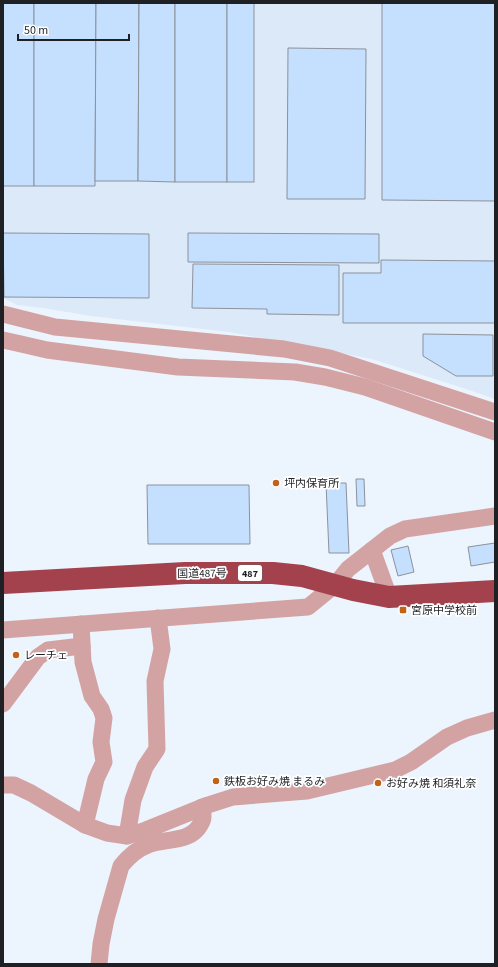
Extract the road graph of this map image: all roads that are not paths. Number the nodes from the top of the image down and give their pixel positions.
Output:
1 (3, 314) edge
2 (3, 340) edge
3 (495, 412) edge
4 (495, 432) edge
5 (495, 516) edge
6 (372, 550) junction
7 (3, 583) edge
8 (335, 585) junction
9 (495, 591) edge
10 (389, 598) junction
11 (158, 618) junction
12 (81, 624) junction
13 (3, 630) edge
14 (82, 646) junction
15 (3, 704) edge
16 (495, 720) edge
17 (3, 785) edge
18 (202, 807) junction
19 (85, 825) junction
20 (127, 836) junction
21 (99, 964) edge

1 - 3 street
2 - 4 street
5 - 6 street
6 - 8 street
6 - 10 street
7 - 8 highway, 国道487号 / 487
8 - 10 highway, 国道487号 / 487
8 - 11 street
9 - 10 highway, 国道487号 / 487
11 - 12 street
11 - 20 street
12 - 13 street
12 - 14 street
14 - 15 street
14 - 19 street
16 - 18 street
17 - 19 street
18 - 20 street
18 - 21 street
19 - 20 street

